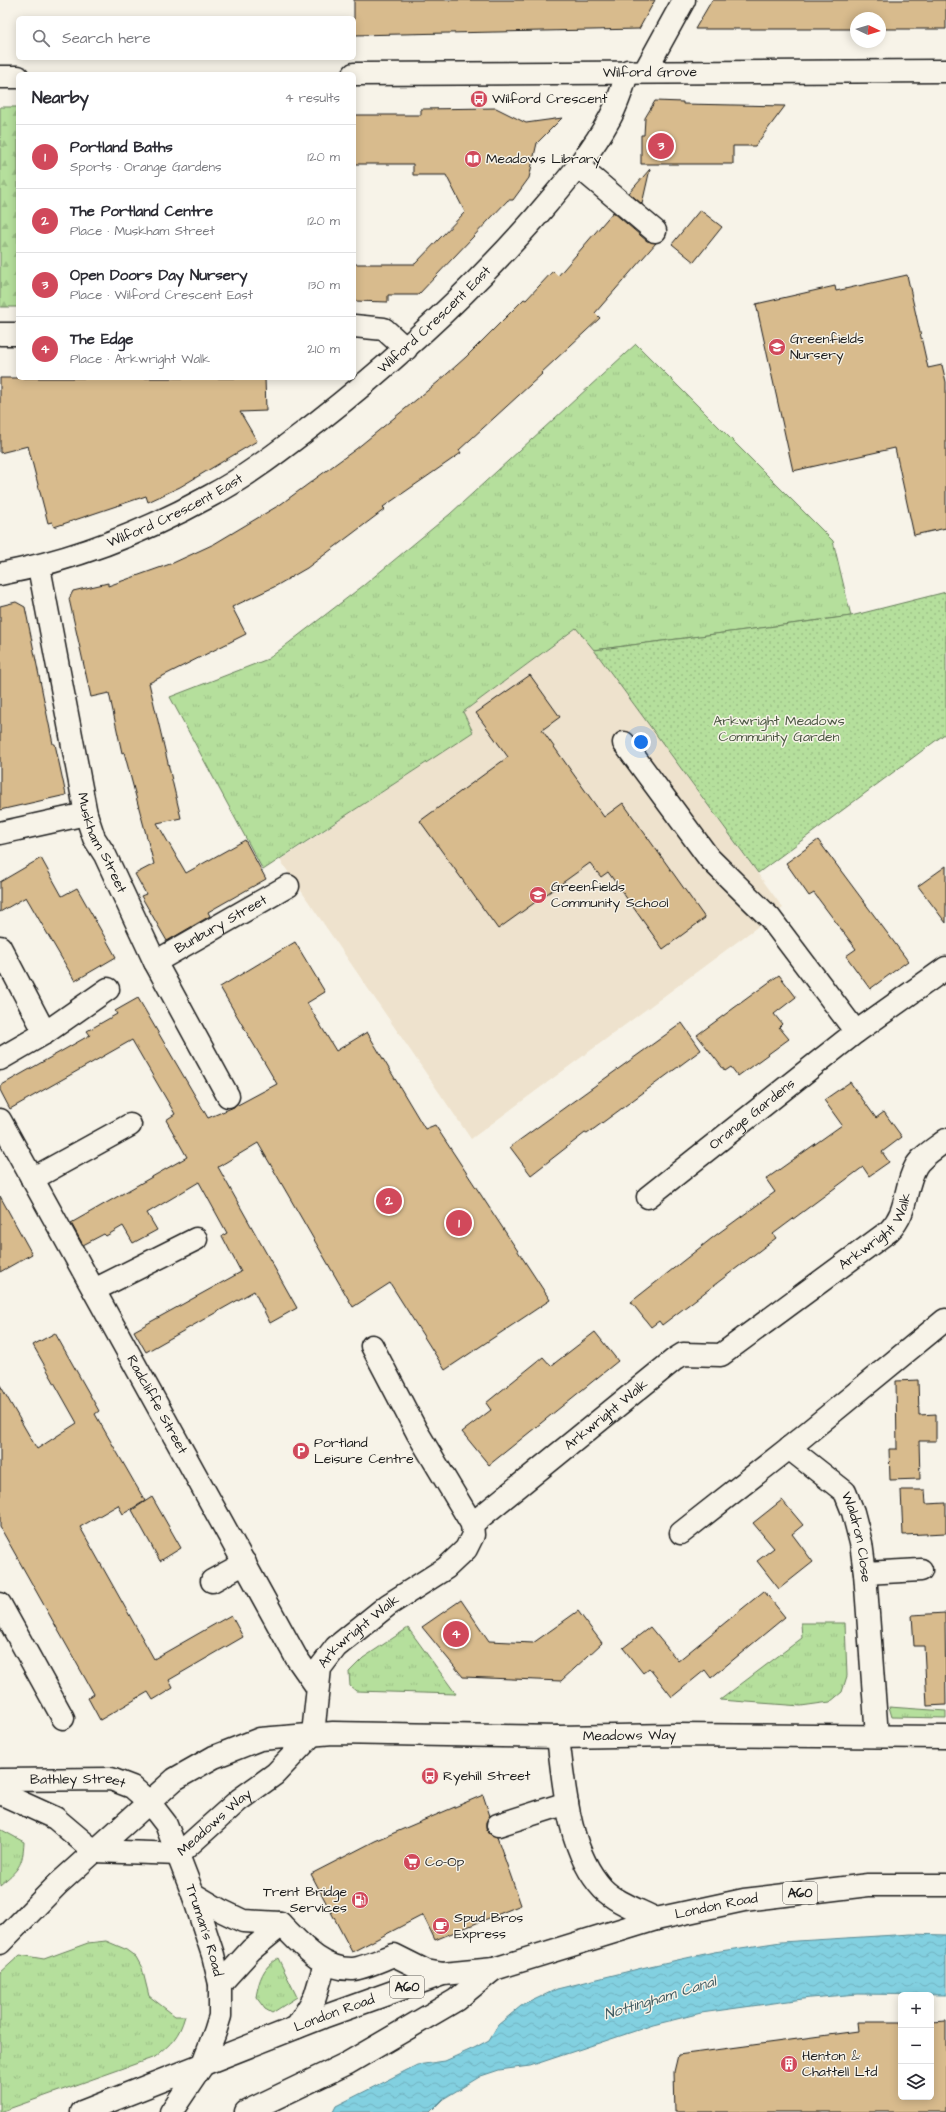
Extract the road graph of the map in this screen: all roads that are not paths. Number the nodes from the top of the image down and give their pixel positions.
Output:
1 (684, 0) edge
2 (946, 70) edge
3 (636, 71) junction
4 (356, 74) edge
5 (0, 77) edge
6 (16, 77) edge
7 (578, 166) junction
8 (655, 232) dead end
9 (356, 326) edge
10 (0, 334) edge
11 (16, 334) edge
12 (406, 349) junction
13 (39, 567) junction
14 (0, 574) edge
15 (624, 743) dead end
16 (86, 814) junction
17 (0, 833) edge
18 (288, 886) dead end
19 (0, 947) edge
20 (155, 962) junction
21 (946, 968) edge
22 (108, 989) dead end
23 (856, 1032) junction
24 (45, 1033) junction
25 (0, 1059) edge
26 (228, 1096) dead end
27 (0, 1120) edge
28 (130, 1125) dead end
29 (946, 1140) edge
30 (32, 1179) junction
31 (648, 1197) dead end
32 (196, 1239) dead end
33 (94, 1290) junction
34 (945, 1320) edge
35 (372, 1346) dead end
36 (789, 1448) junction
37 (472, 1524) junction
38 (681, 1532) dead end
39 (245, 1563) junction
40 (921, 1570) dead end
41 (865, 1573) junction
42 (212, 1581) dead end
43 (0, 1604) edge
44 (317, 1688) junction
45 (63, 1718) dead end
46 (313, 1734) junction
47 (877, 1736) junction
48 (558, 1737) junction
49 (946, 1737) edge
50 (0, 1780) edge
51 (0, 1793) edge
52 (149, 1802) junction
53 (567, 1803) junction
54 (498, 1825) dead end
55 (94, 1851) junction
56 (179, 1854) junction
57 (946, 1885) edge
58 (193, 1894) junction
59 (656, 1919) junction
60 (272, 1926) junction
61 (0, 1942) edge
62 (325, 1964) junction
63 (494, 1969) junction
64 (443, 1974) junction
65 (220, 1984) junction
66 (297, 2028) junction
67 (202, 2066) junction
68 (82, 2112) edge
69 (171, 2112) edge
70 (246, 2112) edge

1 - 3 street, Wilford Crescent East
2 - 3 street, Wilford Grove
3 - 4 street, Wilford Grove
3 - 7 street, Wilford Crescent East
5 - 6 street
7 - 8 street
7 - 12 street, Wilford Crescent East
9 - 12 street
10 - 11 street
12 - 13 street, Wilford Crescent East
13 - 14 street, Wilford Crescent East
13 - 16 street, Muskham Street
15 - 23 street
16 - 17 street
16 - 20 street, Muskham Street
18 - 20 street, Bunbury Street
19 - 24 street
20 - 26 street, Muskham Street
21 - 23 street, Orange Gardens
22 - 24 street
23 - 31 street, Orange Gardens
24 - 25 street
27 - 30 street, Radcliffe Street
28 - 30 street
29 - 37 street, Arkwright Walk
30 - 33 street, Radcliffe Street
32 - 33 street
33 - 39 street, Radcliffe Street
34 - 36 street
35 - 37 street
36 - 38 street
36 - 41 street, Waldron Close
37 - 44 street, Arkwright Walk
39 - 42 street
39 - 44 street, Radcliffe Street
40 - 41 street
41 - 47 street, Waldron Close
43 - 45 street
44 - 46 street, Arkwright Walk
46 - 48 street, Meadows Way
46 - 52 street, Meadows Way
46 - 56 street, Meadows Way
47 - 48 street, Meadows Way
47 - 49 street, Meadows Way
48 - 53 street
50 - 52 street, Bathley Street
51 - 55 street, Bathley Street
52 - 55 street, Meadows Way
52 - 56 street, Truman's Road
53 - 54 street
53 - 59 street
55 - 56 street, Meadows Way
55 - 61 street, Meadows Way
56 - 58 street, Truman's Road
57 - 59 street, London Road / A60
58 - 60 street
58 - 65 street, Truman's Road
59 - 63 street, London Road / A60
60 - 62 street
60 - 65 street
62 - 64 street
62 - 66 street
63 - 64 street, London Road / A60
63 - 70 street, London Road / A60
64 - 66 street, London Road / A60
65 - 67 street, Truman's Road
66 - 67 street, London Road / A60
67 - 68 street, London Road / A60
67 - 69 street

